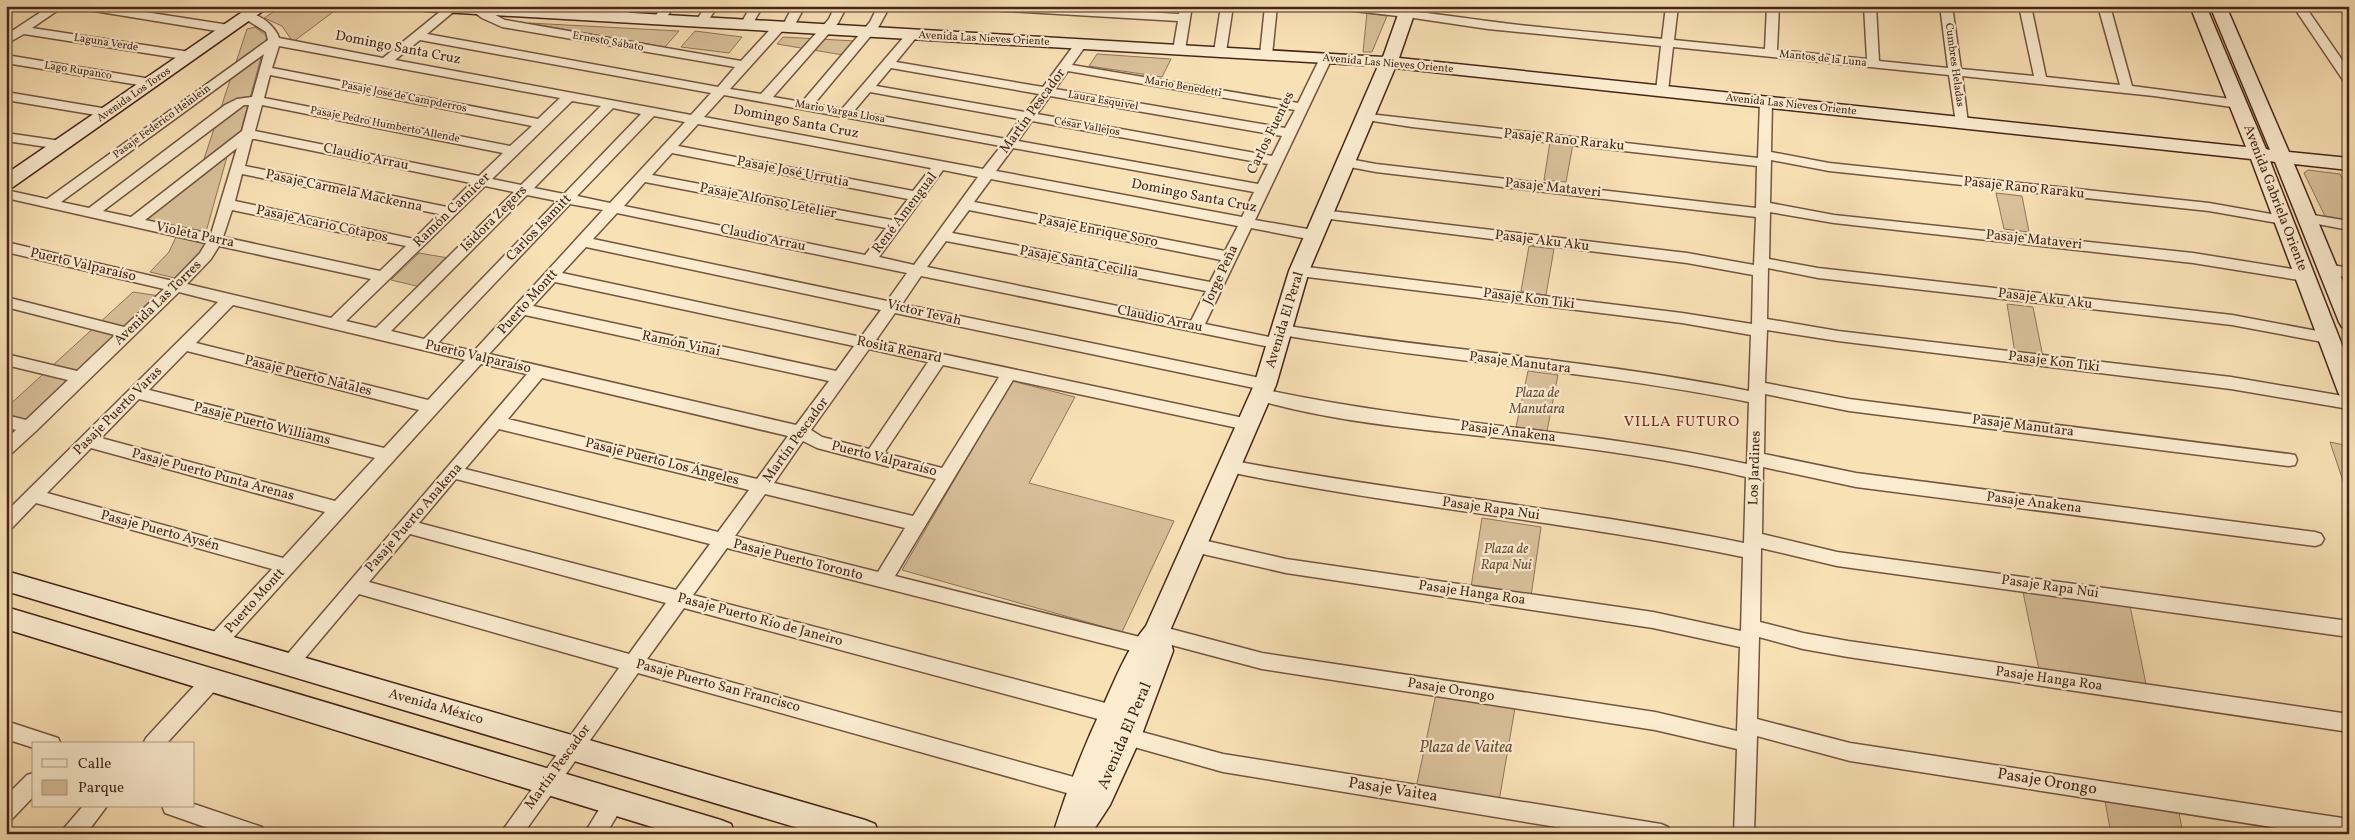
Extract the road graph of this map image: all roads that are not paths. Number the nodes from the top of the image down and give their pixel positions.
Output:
1 (58, 6) edge
2 (82, 6) edge
3 (425, 6) edge
4 (712, 6) edge
5 (757, 6) edge
6 (800, 6) edge
7 (841, 6) edge
8 (884, 6) edge
9 (971, 6) edge
10 (1227, 6) edge
11 (1271, 6) edge
12 (1336, 6) edge
13 (1672, 6) edge
14 (1773, 6) edge
15 (1870, 6) edge
16 (1946, 6) edge
17 (2025, 6) edge
18 (2104, 6) edge
19 (2198, 6) edge
20 (2218, 6) edge
21 (2298, 6) edge
22 (2339, 6) edge
23 (2349, 7) edge
24 (452, 8) junction
25 (476, 9) junction
26 (1408, 10) edge
27 (255, 11) edge
28 (580, 11) edge
29 (623, 12) edge
30 (1185, 12) edge
31 (664, 13) edge
32 (701, 22) junction
33 (746, 25) junction
34 (783, 27) junction
35 (229, 29) junction
36 (22, 30) junction
37 (826, 30) junction
38 (868, 32) junction
39 (913, 34) junction
40 (417, 36) junction
41 (6, 40) edge
42 (274, 41) junction
43 (1668, 42) junction
44 (1081, 44) junction
45 (1179, 50) junction
46 (1220, 52) junction
47 (1771, 54) junction
48 (1266, 55) junction
49 (190, 56) junction
50 (1326, 58) junction
51 (6, 59) edge
52 (385, 62) junction
53 (1389, 62) junction
54 (888, 64) junction
55 (1873, 64) junction
56 (744, 65) junction
57 (1065, 67) junction
58 (265, 70) junction
59 (1955, 72) junction
60 (2349, 80) edge
61 (2041, 81) junction
62 (150, 83) junction
63 (868, 88) junction
64 (2127, 89) junction
65 (720, 91) junction
66 (1047, 91) junction
67 (1662, 91) junction
68 (6, 96) edge
69 (570, 96) junction
70 (764, 98) junction
71 (256, 100) junction
72 (1766, 102) junction
73 (610, 104) junction
74 (2239, 104) junction
75 (805, 106) junction
76 (1302, 107) junction
77 (651, 111) junction
78 (108, 113) junction
79 (846, 113) junction
80 (1365, 116) junction
81 (1029, 117) junction
82 (694, 120) junction
83 (1962, 123) junction
84 (542, 124) junction
85 (1289, 133) junction
86 (246, 134) junction
87 (6, 137) edge
88 (1010, 143) junction
89 (61, 146) junction
90 (668, 148) junction
91 (514, 151) junction
92 (2258, 154) junction
93 (2282, 157) junction
94 (1764, 159) junction
95 (1276, 160) junction
96 (1344, 162) junction
97 (2349, 164) edge
98 (940, 165) junction
99 (237, 169) junction
100 (988, 174) junction
101 (642, 176) junction
102 (483, 181) junction
103 (6, 183) edge
104 (524, 189) junction
105 (1262, 189) junction
106 (6, 194) edge
107 (918, 196) junction
108 (568, 198) junction
109 (50, 203) junction
110 (227, 204) junction
111 (966, 205) junction
112 (614, 208) junction
113 (1762, 210) junction
114 (91, 212) junction
115 (450, 212) junction
116 (1322, 214) junction
117 (2307, 218) junction
118 (2283, 220) junction
119 (133, 222) junction
120 (1246, 222) junction
121 (895, 225) junction
122 (2349, 226) edge
123 (1313, 235) junction
124 (944, 236) junction
125 (216, 240) junction
126 (582, 242) junction
127 (417, 244) junction
128 (6, 246) edge
129 (1230, 257) junction
130 (869, 260) junction
131 (1761, 266) junction
132 (2327, 269) junction
133 (919, 270) junction
134 (1299, 270) junction
135 (2349, 273) edge
136 (383, 276) junction
137 (551, 276) junction
138 (2304, 276) junction
139 (176, 286) junction
140 (1214, 288) junction
141 (230, 299) junction
142 (6, 302) edge
143 (893, 307) junction
144 (521, 309) junction
145 (2349, 322) edge
146 (335, 323) junction
147 (1196, 327) junction
148 (1759, 327) junction
149 (127, 333) junction
150 (379, 334) junction
151 (1280, 337) junction
152 (2328, 338) junction
153 (867, 343) junction
154 (184, 345) junction
155 (427, 345) junction
156 (477, 357) junction
157 (939, 358) junction
158 (6, 359) edge
159 (539, 371) junction
160 (1008, 373) junction
161 (81, 378) junction
162 (841, 378) junction
163 (1262, 390) junction
164 (2349, 392) edge
165 (137, 393) junction
166 (1757, 393) junction
167 (2349, 403) edge
168 (432, 407) junction
169 (6, 421) edge
170 (496, 422) junction
171 (1247, 424) junction
172 (30, 427) junction
173 (802, 433) junction
174 (89, 441) junction
175 (6, 449) edge
176 (388, 455) junction
177 (872, 456) junction
178 (2289, 460) dead end
179 (1755, 465) junction
180 (1229, 466) junction
181 (452, 472) junction
182 (946, 475) junction
183 (762, 486) junction
184 (34, 496) junction
185 (338, 509) junction
186 (6, 523) edge
187 (917, 524) junction
188 (406, 526) junction
189 (2315, 539) dead end
190 (723, 541) junction
191 (1194, 545) junction
192 (1752, 546) junction
193 (287, 566) junction
194 (6, 581) edge
195 (882, 581) junction
196 (355, 586) junction
197 (680, 599) junction
198 (6, 618) edge
199 (2349, 629) edge
200 (1750, 634) junction
201 (1150, 639) junction
202 (216, 643) junction
203 (634, 663) junction
204 (288, 664) junction
205 (212, 680) junction
206 (2349, 723) edge
207 (1120, 726) junction
208 (6, 730) edge
209 (1747, 733) junction
210 (44, 742) edge
211 (155, 742) edge
212 (573, 748) junction
213 (548, 781) junction
214 (32, 784) edge
215 (1081, 788) junction
216 (615, 802) junction
217 (95, 808) edge
218 (178, 808) edge
219 (6, 811) edge
220 (2349, 829) edge
221 (72, 834) edge
222 (255, 834) edge
223 (510, 834) edge
224 (594, 834) edge
225 (721, 834) edge
226 (865, 834) edge
227 (1068, 834) edge
228 (1074, 834) edge
229 (1661, 834) edge
230 (1744, 834) edge

1 - 36 street
2 - 35 street
3 - 24 street, Avenida Las Nieves Oriente
4 - 32 street
5 - 33 street
6 - 34 street, Puerto Montt
7 - 37 street
8 - 38 street
9 - 30 street
10 - 46 street
11 - 48 street
12 - 26 street
13 - 43 street
14 - 47 street
15 - 55 street
16 - 59 street, Cumbres Heladas
17 - 61 street
18 - 64 street
19 - 74 street, Avenida Gabriela Oriente
20 - 93 street, Avenida Gabriela Oriente
21 - 60 street
22 - 23 street
24 - 25 street, Avenida Las Nieves Oriente
24 - 40 street
25 - 28 street, Avenida Las Nieves Oriente
25 - 56 street, Ernesto Sábato
26 - 43 street, Mantos de la Luna
26 - 53 street, Avenida El Peral
27 - 35 street, Avenida Los Toros
27 - 42 street
28 - 29 street, Avenida Las Nieves Oriente
29 - 31 street, Avenida Las Nieves Oriente
30 - 45 street
31 - 32 street, Avenida Las Nieves Oriente
32 - 33 street, Avenida Las Nieves Oriente
33 - 34 street, Avenida Las Nieves Oriente
34 - 37 street, Avenida Las Nieves Oriente
34 - 56 street, Puerto Montt
35 - 49 street, Avenida Los Toros
36 - 41 street
36 - 49 street, Laguna Verde
37 - 38 street, Avenida Las Nieves Oriente
37 - 70 street
38 - 39 street, Avenida Las Nieves Oriente
38 - 75 street
39 - 44 street, Avenida Las Nieves Oriente
39 - 54 street
40 - 52 street
40 - 65 street, Mario Vargas Llosa
42 - 52 street, Domingo Santa Cruz
42 - 58 street, Avenida Las Torres
42 - 109 street, Pasaje Federico Heinlein
43 - 47 street, Mantos de la Luna
43 - 67 street
44 - 45 street, Avenida Las Nieves Oriente
44 - 57 street, Martín Pescador
45 - 46 street, Avenida Las Nieves Oriente
46 - 48 street, Avenida Las Nieves Oriente
47 - 55 street, Mantos de la Luna
48 - 50 street, Avenida Las Nieves Oriente
49 - 62 street, Avenida Los Toros
50 - 53 street, Avenida Las Nieves Oriente
50 - 76 street, Carlos Fuentes
51 - 62 street, Lago Rupanco
52 - 69 street, Domingo Santa Cruz
53 - 67 street, Avenida Las Nieves Oriente
53 - 80 street, Avenida El Peral
54 - 63 street
54 - 66 street, Laura Esquivel
55 - 59 street, Mantos de la Luna
56 - 65 street, Puerto Montt
57 - 66 street, Martín Pescador
57 - 76 street, Mario Benedetti
58 - 71 street, Avenida Las Torres
58 - 84 street, Pasaje José de Campderros
59 - 61 street, Mantos de la Luna
59 - 83 street, Cumbres Heladas
61 - 64 street, Mantos de la Luna
62 - 78 street, Avenida Los Toros
63 - 79 street
63 - 81 street, César Vallejos
64 - 74 street, Mantos de la Luna
65 - 70 street, Mario Vargas Llosa
65 - 82 street, Puerto Montt
66 - 81 street, Martín Pescador
66 - 85 street, Laura Esquivel
67 - 72 street, Avenida Las Nieves Oriente
68 - 78 street
69 - 73 street, Domingo Santa Cruz
69 - 84 street, Ramón Carnicer
70 - 75 street, Mario Vargas Llosa
71 - 86 street, Avenida Las Torres
71 - 91 street, Pasaje Pedro Humberto Allende
71 - 114 street
72 - 83 street, Avenida Las Nieves Oriente
72 - 94 street, Los Jardines
73 - 77 street, Domingo Santa Cruz
73 - 104 street, Isidora Zegers
74 - 92 street, Avenida Gabriela Oriente
75 - 79 street, Mario Vargas Llosa
76 - 85 street, Carlos Fuentes
77 - 82 street, Domingo Santa Cruz
77 - 108 street, Carlos Isamitt
78 - 89 street, Avenida Los Toros
79 - 88 street, Mario Vargas Llosa
80 - 94 street, Pasaje Rano Raraku
80 - 96 street, Avenida El Peral
81 - 88 street, Martín Pescador
81 - 95 street, César Vallejos
82 - 90 street, Puerto Montt
82 - 98 street, Domingo Santa Cruz
83 - 92 street, Avenida Las Nieves Oriente
84 - 91 street, Ramón Carnicer
85 - 95 street, Carlos Fuentes
86 - 99 street, Avenida Las Torres
86 - 102 street, Claudio Arrau
86 - 119 street
87 - 89 street
88 - 100 street, Martín Pescador
88 - 105 street, Mario Vargas Llosa
89 - 103 street, Avenida Los Toros
90 - 101 street, Puerto Montt
90 - 107 street, Pasaje José Urrutia
91 - 102 street, Ramón Carnicer
92 - 93 street, Avenida Las Nieves Oriente
92 - 118 street, Avenida Gabriela Oriente
93 - 97 street, Avenida Las Nieves Oriente
93 - 117 street, Avenida Gabriela Oriente
94 - 113 street, Los Jardines
94 - 118 street, Pasaje Rano Raraku
95 - 105 street, Carlos Fuentes
96 - 113 street, Pasaje Mataveri
96 - 116 street, Avenida El Peral
98 - 100 street, Domingo Santa Cruz
98 - 107 street, René Amengual
99 - 110 street, Avenida Las Torres
99 - 115 street, Pasaje Carmela Mackenna
100 - 111 street, Martín Pescador
100 - 120 street, Domingo Santa Cruz
101 - 112 street, Puerto Montt
101 - 121 street, Pasaje Alfonso Letelier
102 - 104 street, Claudio Arrau
102 - 115 street, Ramón Carnicer
104 - 108 street, Claudio Arrau
104 - 150 street, Isidora Zegers
105 - 120 street, Carlos Fuentes
106 - 109 street, Violeta Parra
107 - 121 street, René Amengual
108 - 112 street, Claudio Arrau
108 - 155 street, Carlos Isamitt
109 - 114 street, Violeta Parra
110 - 125 street, Avenida Las Torres
110 - 127 street, Pasaje Acario Cotapos
111 - 124 street, Martín Pescador
111 - 129 street, Pasaje Enrique Soro
112 - 126 street, Puerto Montt
112 - 130 street, Claudio Arrau
113 - 131 street, Los Jardines
113 - 138 street, Pasaje Mataveri
114 - 119 street, Violeta Parra
115 - 127 street, Ramón Carnicer
116 - 123 street, Avenida El Peral
116 - 131 street, Pasaje Aku Aku
117 - 122 street
117 - 132 street, Avenida Gabriela Oriente
118 - 138 street, Avenida Gabriela Oriente
119 - 125 street, Violeta Parra
120 - 123 street, Domingo Santa Cruz
120 - 129 street, Jorge Peña
121 - 130 street, René Amengual
123 - 134 street, Avenida El Peral
124 - 133 street, Martín Pescador
124 - 140 street, Pasaje Santa Cecilia
125 - 136 street, Violeta Parra
125 - 139 street, Avenida Las Torres
126 - 137 street, Puerto Montt
126 - 143 street, Víctor Tevah
127 - 136 street, Ramón Carnicer
128 - 139 street, Puerto Valparaíso
129 - 140 street, Jorge Peña
130 - 133 street, Claudio Arrau
131 - 148 street, Los Jardines
131 - 152 street, Pasaje Aku Aku
132 - 135 street
132 - 145 street, Avenida Gabriela Oriente
133 - 143 street, Martín Pescador
133 - 147 street, Claudio Arrau
134 - 148 street, Pasaje Kon Tiki
134 - 151 street, Avenida El Peral
136 - 146 street, Ramón Carnicer
137 - 144 street, Puerto Montt
137 - 153 street, Rosita Renard
138 - 152 street, Avenida Gabriela Oriente
139 - 141 street, Puerto Valparaíso
139 - 149 street, Avenida Las Torres
140 - 147 street, Jorge Peña
141 - 146 street, Puerto Valparaíso
141 - 154 street, Pasaje Puerto Varas
142 - 149 street
143 - 153 street, Martín Pescador
143 - 163 street, Víctor Tevah
144 - 156 street, Puerto Montt
144 - 162 street, Ramón Vinai
146 - 150 street, Puerto Valparaíso
147 - 151 street, Claudio Arrau
148 - 166 street, Los Jardines
148 - 167 street, Pasaje Kon Tiki
149 - 161 street, Avenida Las Torres
150 - 155 street, Puerto Valparaíso
151 - 163 street, Avenida El Peral
151 - 166 street, Pasaje Manutara
152 - 164 street, Avenida Gabriela Oriente
153 - 157 street, Rosita Renard
153 - 162 street, Martín Pescador
154 - 165 street, Pasaje Puerto Varas
154 - 168 street, Pasaje Puerto Natales
155 - 156 street, Puerto Valparaíso
156 - 159 street, Puerto Valparaíso
156 - 168 street, Puerto Montt
157 - 160 street, Rosita Renard
157 - 177 street
158 - 161 street
159 - 170 street, Pasaje Puerto Anakena
159 - 173 street, Puerto Valparaíso
160 - 171 street, Rosita Renard
160 - 182 street
161 - 172 street, Avenida Las Torres
162 - 173 street, Martín Pescador
163 - 171 street, Avenida El Peral
163 - 179 street, Pasaje Anakena
165 - 174 street, Pasaje Puerto Varas
165 - 176 street, Pasaje Puerto Williams
166 - 178 street, Pasaje Manutara
166 - 179 street, Los Jardines
168 - 176 street, Puerto Montt
169 - 172 street
170 - 181 street, Pasaje Puerto Anakena
170 - 183 street, Pasaje Puerto Los Ángeles
171 - 180 street, Avenida El Peral
172 - 175 street, Avenida Las Torres
173 - 177 street, Puerto Valparaíso
173 - 183 street, Martín Pescador
174 - 184 street, Pasaje Puerto Varas
174 - 185 street, Pasaje Puerto Punta Arenas
176 - 185 street, Puerto Montt
177 - 182 street, Puerto Valparaíso
179 - 189 street, Pasaje Anakena
179 - 192 street, Los Jardines
180 - 191 street, Avenida El Peral
180 - 192 street, Pasaje Rapa Nui
181 - 188 street, Pasaje Puerto Anakena
181 - 190 street, Pasaje Puerto Toronto
182 - 187 street
183 - 187 street, Pasaje Puerto Los Ángeles
183 - 190 street, Martín Pescador
184 - 186 street, Pasaje Puerto Varas
184 - 193 street, Pasaje Puerto Aysén
185 - 193 street, Puerto Montt
187 - 195 street
188 - 196 street, Pasaje Puerto Anakena
188 - 197 street, Pasaje Puerto Río de Janeiro
190 - 195 street, Pasaje Puerto Toronto
190 - 197 street, Martín Pescador
191 - 200 street, Pasaje Hanga Roa
191 - 201 street, Avenida El Peral
192 - 199 street, Pasaje Rapa Nui
192 - 200 street, Los Jardines
193 - 202 street, Puerto Montt
194 - 202 street, Avenida México
195 - 201 street, Pasaje Puerto Toronto
196 - 203 street, Pasaje Puerto San Francisco
196 - 204 street, Pasaje Puerto Anakena
197 - 203 street, Martín Pescador
197 - 207 street, Pasaje Puerto Río de Janeiro
198 - 205 street
200 - 206 street, Pasaje Hanga Roa
200 - 209 street, Los Jardines
201 - 207 street, Avenida El Peral
201 - 209 street, Pasaje Orongo
202 - 204 street, Avenida México
203 - 212 street, Martín Pescador
203 - 215 street, Pasaje Puerto San Francisco
204 - 212 street, Avenida México
205 - 211 street
205 - 213 street
207 - 215 street, Avenida El Peral
207 - 228 street, Avenida El Peral
207 - 229 street, Pasaje Vaitea
208 - 210 street
209 - 220 street, Pasaje Orongo
209 - 230 street, Los Jardines
212 - 213 street, Martín Pescador
212 - 226 street, Avenida México
213 - 216 street
213 - 223 street, Martín Pescador
214 - 219 street
215 - 227 street, Avenida El Peral
216 - 224 street
216 - 225 street
217 - 221 street
218 - 222 street

